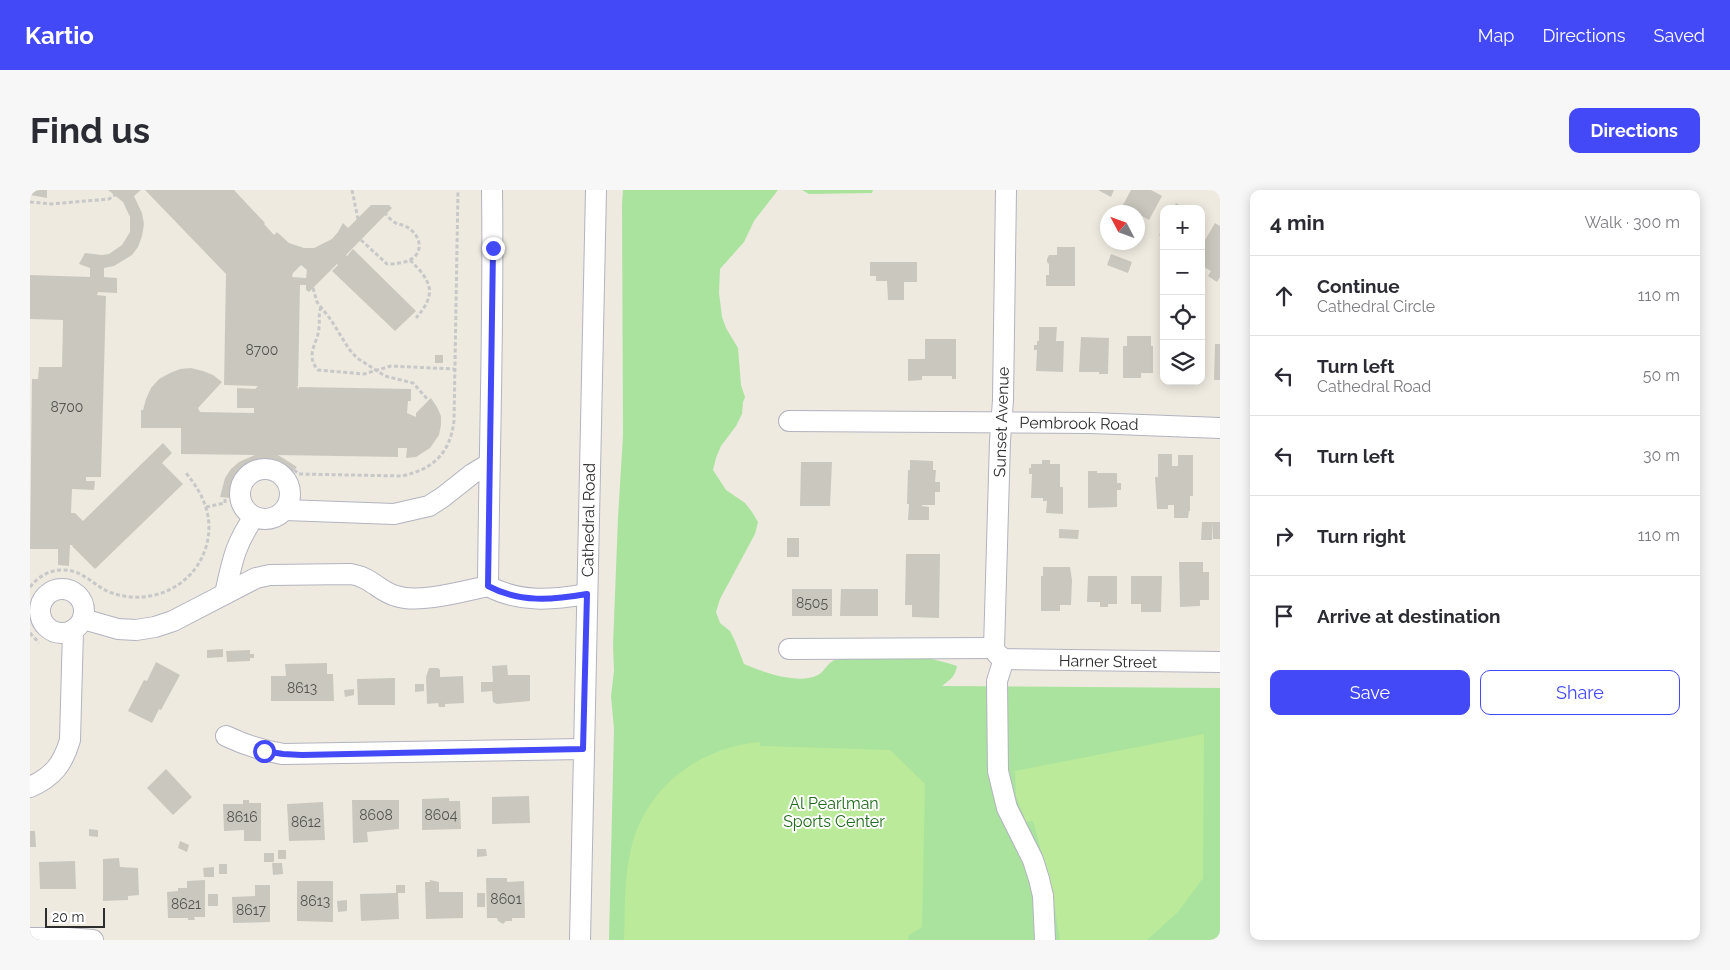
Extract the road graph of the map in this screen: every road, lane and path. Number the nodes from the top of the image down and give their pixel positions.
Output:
1 (352, 190) edge
2 (458, 190) edge
3 (492, 190) edge
4 (596, 190) edge
5 (1006, 190) edge
6 (115, 195) dead end
7 (30, 202) edge
8 (386, 214) dead end
9 (358, 218) dead end
10 (360, 240) dead end
11 (410, 260) junction
12 (313, 288) dead end
13 (321, 307) junction
14 (416, 318) dead end
15 (454, 369) junction
16 (376, 370) junction
17 (429, 401) dead end
18 (788, 421) dead end
19 (1002, 422) junction
20 (1220, 428) edge
21 (489, 464) junction
22 (294, 470) dead end
23 (186, 473) dead end
24 (225, 498) dead end
25 (206, 507) junction
26 (285, 510) junction
27 (254, 517) junction
28 (488, 586) junction
29 (30, 587) edge
30 (225, 594) junction
31 (587, 594) junction
32 (30, 633) edge
33 (39, 643) dead end
34 (789, 649) dead end
35 (998, 654) junction
36 (1220, 662) edge
37 (226, 736) dead end
38 (583, 749) junction
39 (30, 787) edge
40 (38, 939) edge
41 (93, 940) edge
42 (580, 940) edge
43 (1045, 940) edge

1 - 9 path
2 - 15 path
3 - 21 street
4 - 31 street, Cathedral Road
5 - 19 street, Sunset Avenue
6 - 7 path
8 - 11 path
10 - 11 path
11 - 14 path
12 - 13 path
13 - 16 path
13 - 16 path
15 - 16 path
15 - 22 path
16 - 17 path
18 - 19 street, Pembrook Road
19 - 20 street, Pembrook Road
19 - 35 street, Sunset Avenue
21 - 26 street
21 - 28 street
23 - 25 path
24 - 25 path
25 - 29 path
26 - 27 street
26 - 27 street
27 - 30 street
28 - 30 street
28 - 31 street
30 - 39 street
31 - 38 street, Cathedral Road
32 - 33 path
34 - 35 street, Harner Street
35 - 36 street, Harner Street
35 - 43 street, Sunset Avenue
37 - 38 street
38 - 42 street, Cathedral Road
40 - 41 street

